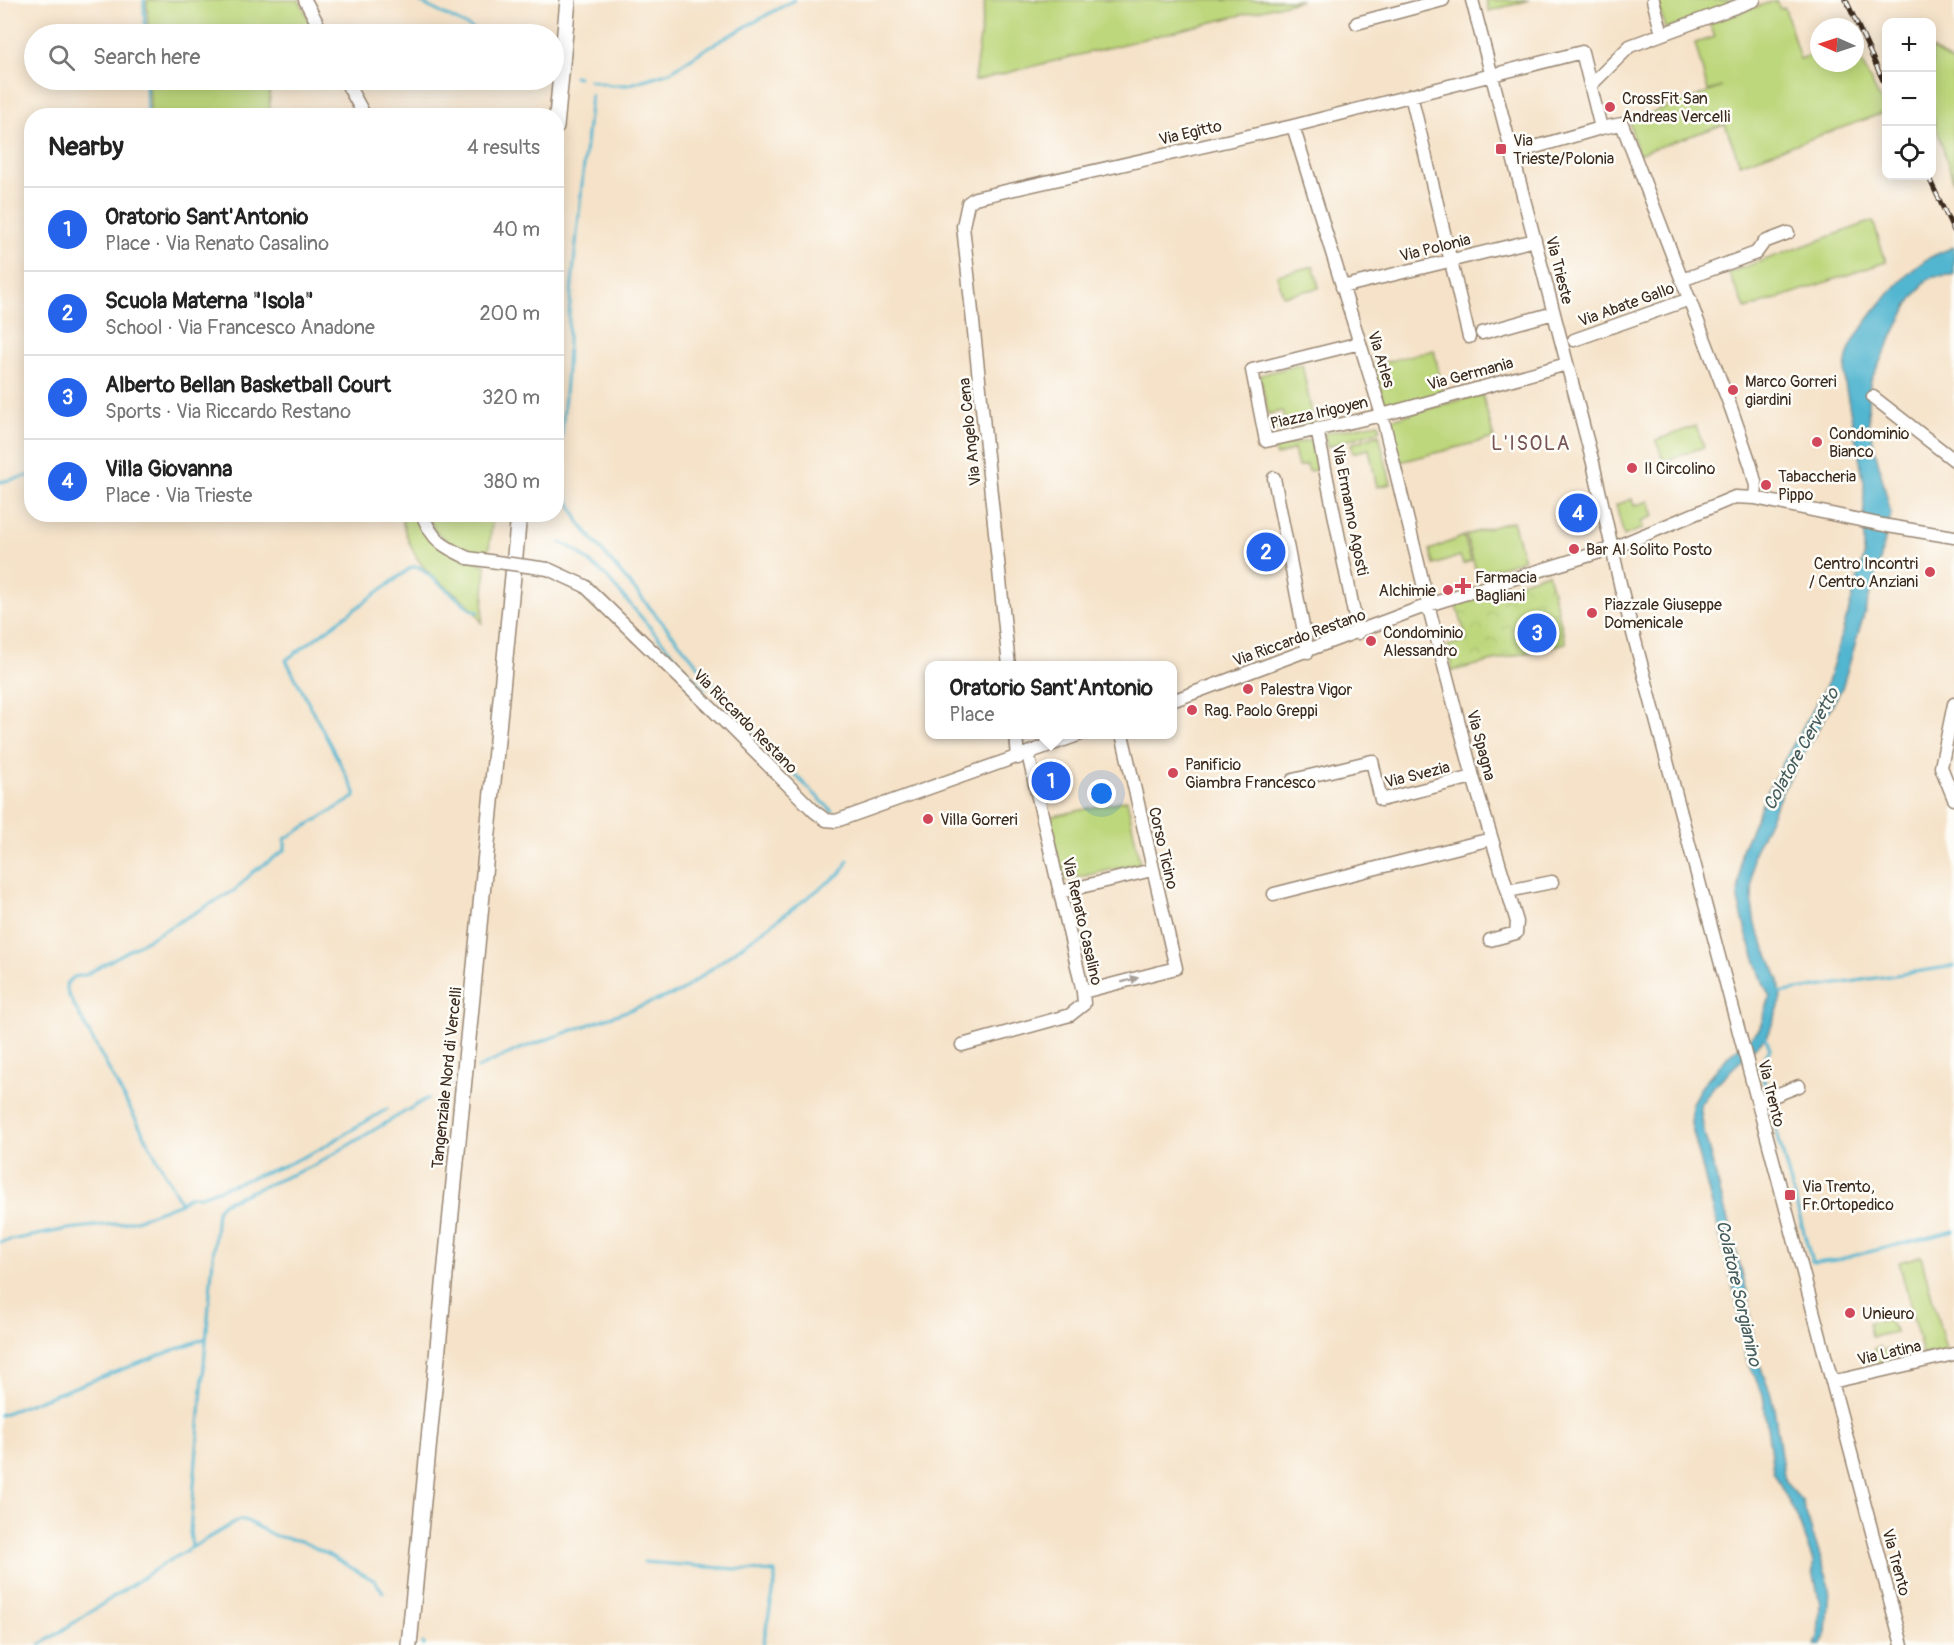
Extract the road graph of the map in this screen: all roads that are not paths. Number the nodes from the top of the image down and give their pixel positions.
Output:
1 (305, 0) edge
2 (568, 0) edge
3 (1443, 0) edge
4 (1472, 0) edge
5 (1653, 0) edge
6 (1754, 0) edge
7 (1357, 23) dead end
8 (317, 24) edge
9 (1662, 34) junction
10 (564, 42) edge
11 (1492, 74) junction
12 (1591, 85) junction
13 (350, 90) edge
14 (559, 90) edge
15 (1412, 95) junction
16 (360, 108) edge
17 (558, 108) edge
18 (1293, 126) junction
19 (1601, 128) junction
20 (1514, 153) junction
21 (975, 198) joint
22 (1788, 233) dead end
23 (1535, 240) junction
24 (1451, 260) junction
25 (1682, 280) junction
26 (1342, 287) junction
27 (1690, 298) junction
28 (1554, 314) junction
29 (1482, 333) dead end
30 (1469, 337) dead end
31 (1574, 340) dead end
32 (1360, 343) junction
33 (1567, 363) junction
34 (1873, 397) dead end
35 (1382, 415) junction
36 (1317, 429) junction
37 (1954, 460) edge
38 (1274, 478) dead end
39 (1755, 498) junction
40 (425, 522) edge
41 (518, 522) edge
42 (1954, 537) edge
43 (1613, 548) junction
44 (1428, 606) junction
45 (1359, 633) junction
46 (1308, 652) junction
47 (1008, 661) edge
48 (1177, 700) edge
49 (1954, 704) edge
50 (1017, 739) edge
51 (1070, 739) edge
52 (1123, 739) edge
53 (1023, 756) junction
54 (1473, 777) junction
55 (1293, 780) dead end
56 (1954, 799) edge
57 (1491, 839) junction
58 (1152, 870) junction
59 (1552, 882) dead end
60 (1508, 891) junction
61 (1060, 892) junction
62 (1274, 894) dead end
63 (1491, 940) dead end
64 (1083, 992) junction
65 (962, 1045) dead end
66 (1799, 1086) dead end
67 (1766, 1099) junction
68 (1954, 1354) edge
69 (1832, 1382) junction
70 (409, 1645) edge
71 (1902, 1645) edge

1 - 8 street
2 - 10 main road
3 - 7 street
4 - 11 street, Via Trieste
5 - 9 street
6 - 9 street
9 - 12 street
11 - 12 street, Via Egitto
11 - 15 street, Via Egitto
11 - 20 street, Via Trieste
12 - 19 street, Via Egitto
13 - 16 street
14 - 17 main road
15 - 18 street, Via Egitto
15 - 24 street
18 - 21 street, Via Egitto
18 - 26 street, Via Arles
19 - 20 street
19 - 25 street
20 - 23 street, Via Trieste
21 - 47 street, Via Angelo Cena
22 - 25 street
23 - 24 street, Via Polonia
23 - 28 street, Via Trieste
24 - 26 street, Via Polonia
24 - 30 street
25 - 27 street
26 - 32 street, Via Arles
27 - 31 street, Via Abate Gallo
27 - 39 street
28 - 29 street
28 - 33 street, Via Trieste
32 - 35 street, Via Arles
32 - 36 street, Piazza Irigoyen
33 - 35 street, Via Germania
33 - 43 street, Via Trieste
34 - 37 street
35 - 36 street, Piazza Irigoyen
35 - 44 street, Via Arles
36 - 45 street, Via Ermanno Agosti
38 - 46 street
39 - 42 street, Via Riccardo Restano
39 - 43 street, Via Riccardo Restano
40 - 53 street, Via Riccardo Restano, bridge
41 - 70 main road, Tangenziale Nord di Vercelli
43 - 44 street, Via Riccardo Restano
43 - 67 street, Via Trento
44 - 45 street, Via Riccardo Restano
44 - 54 street, Via Spagna
45 - 46 street, Via Riccardo Restano
46 - 48 street, Via Riccardo Restano
49 - 56 street
50 - 53 street
51 - 53 street, Via Riccardo Restano
52 - 58 street, Corso Ticino
53 - 61 street, Via Renato Casalino
54 - 55 street, Via Svezia
54 - 57 street, Via Spagna
57 - 60 street, Via Spagna
57 - 62 street
58 - 61 street
64 -> 58 street, Corso Ticino
59 - 60 street
60 - 63 street, Via Spagna
61 - 64 street, Via Renato Casalino
64 - 65 street, Via Renato Casalino
66 - 67 street
67 - 69 street, Via Trento
68 - 69 street, Via Latina
69 - 71 street, Via Trento

